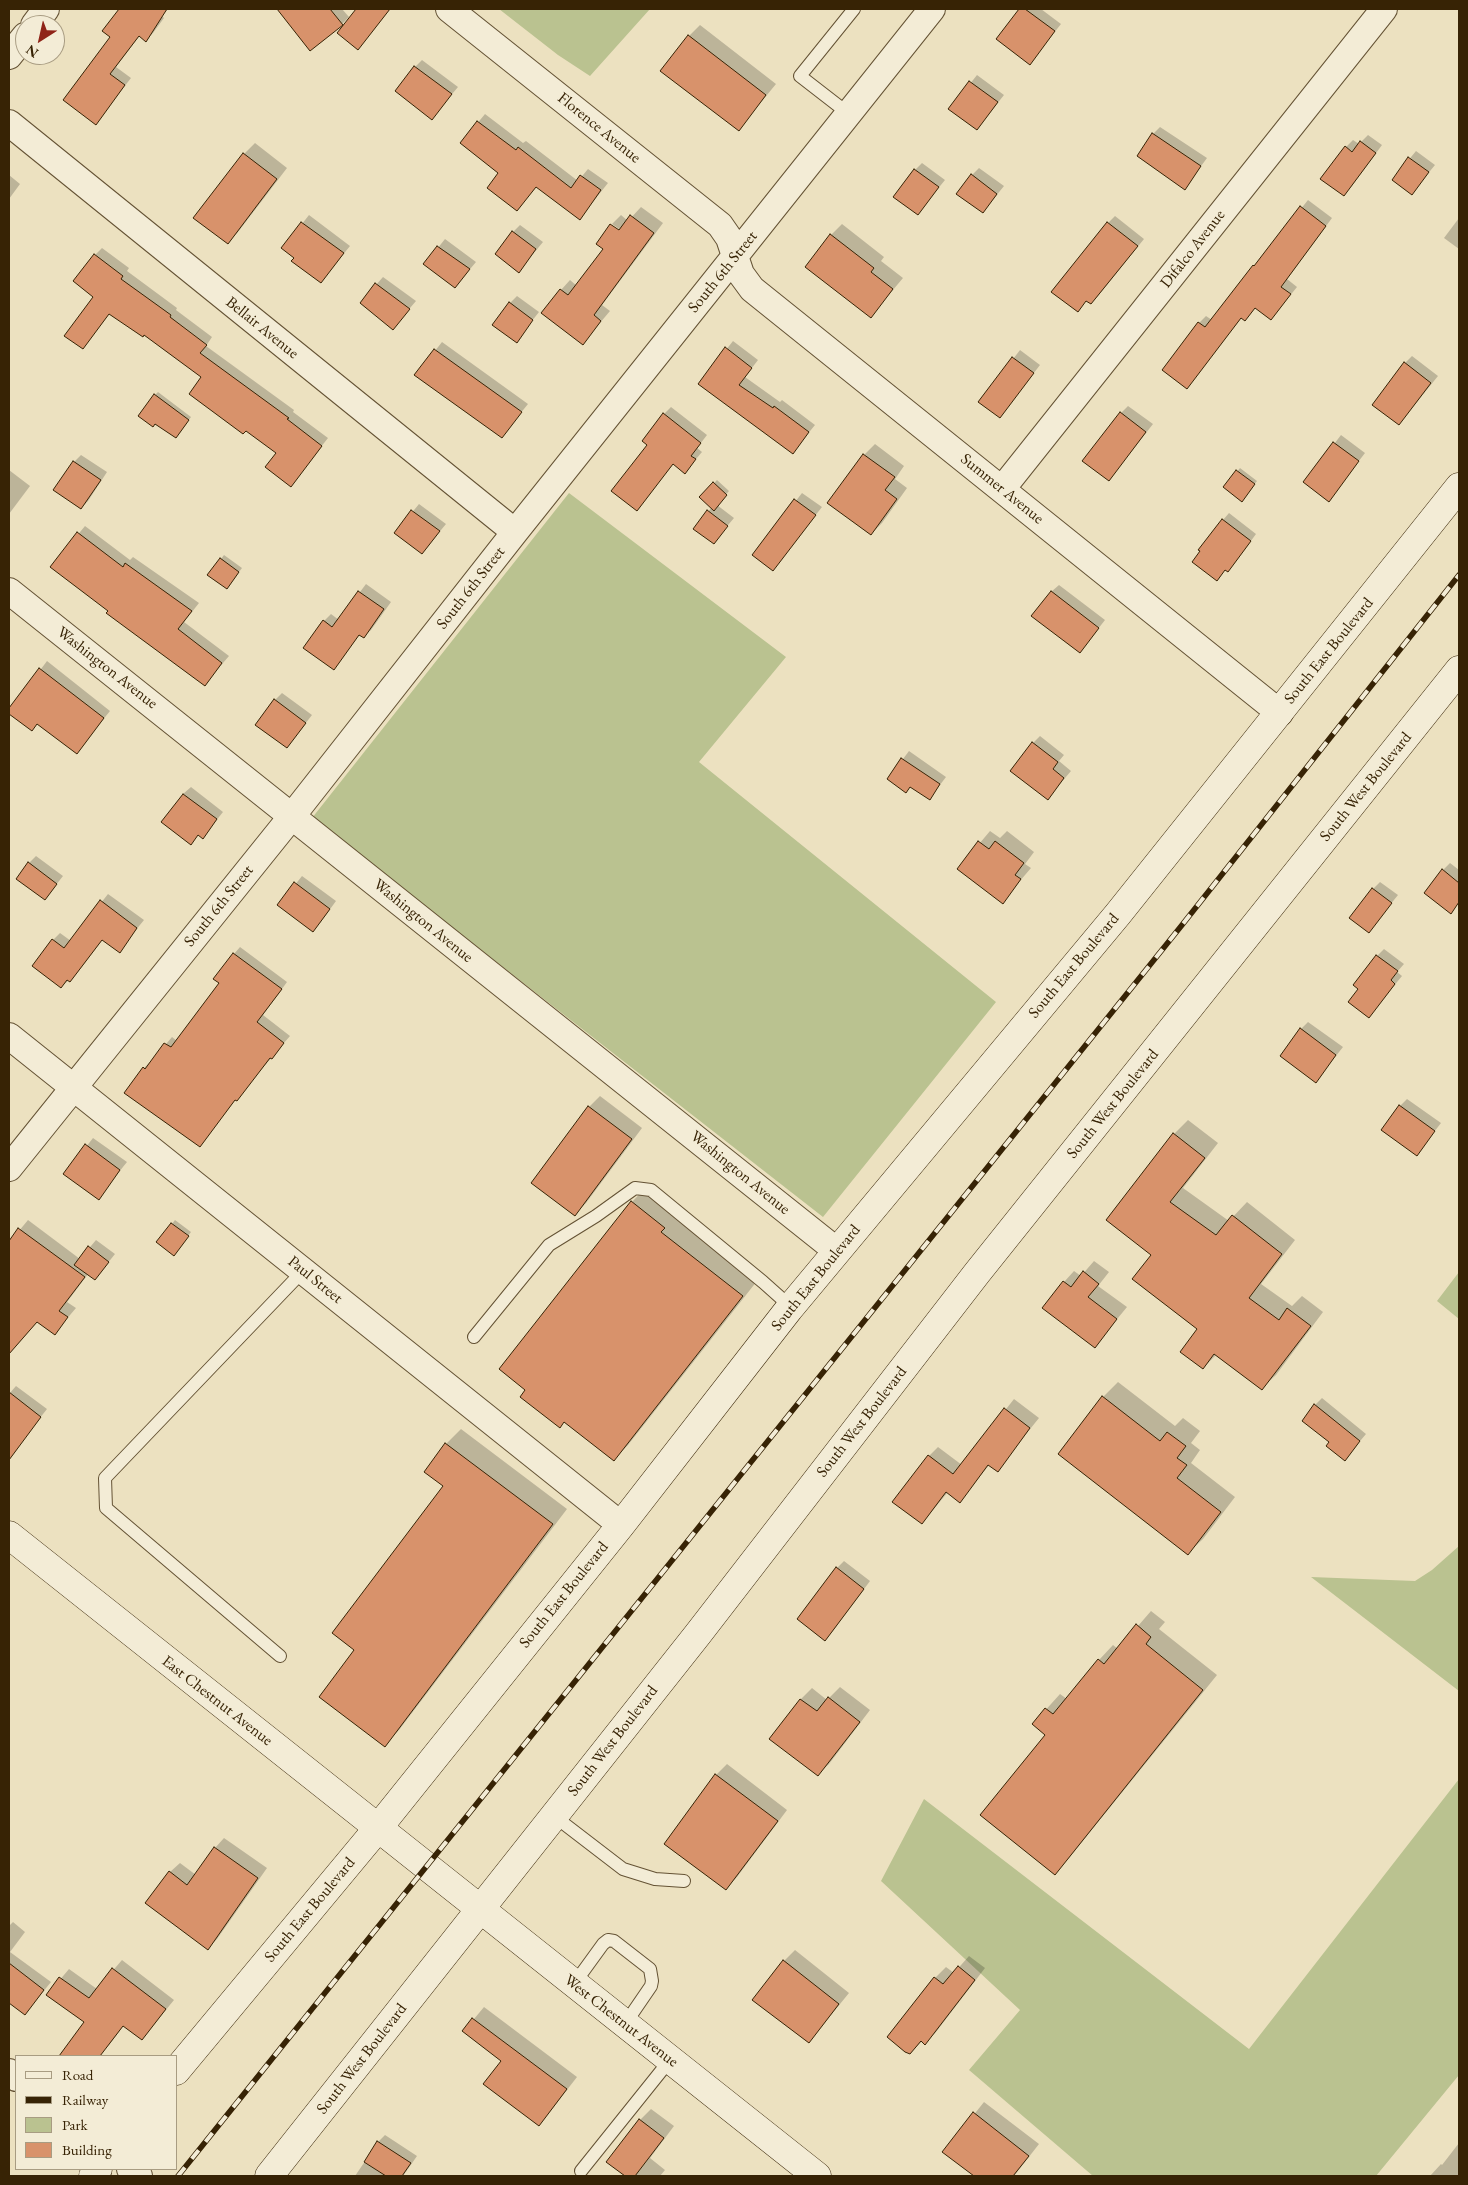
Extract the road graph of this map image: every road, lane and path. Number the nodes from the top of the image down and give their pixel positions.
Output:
1 (449, 9) edge
2 (854, 9) edge
3 (932, 9) edge
4 (1384, 9) edge
5 (849, 114) junction
6 (9, 123) edge
7 (735, 258) junction
8 (1459, 487) edge
9 (1002, 489) junction
10 (515, 532) junction
11 (9, 591) edge
12 (1459, 670) edge
13 (1280, 713) junction
14 (292, 816) junction
15 (9, 1036) edge
16 (74, 1087) junction
17 (9, 1168) edge
18 (838, 1251) junction
19 (303, 1271) junction
20 (791, 1307) junction
21 (474, 1337) dead end
22 (621, 1525) junction
23 (9, 1535) edge
24 (280, 1656) dead end
25 (554, 1816) junction
26 (378, 1828) junction
27 (426, 1866) joint
28 (684, 1881) dead end
29 (480, 1910) junction
30 (574, 1984) junction
31 (624, 2024) junction
32 (670, 2060) junction
33 (178, 2069) edge
34 (580, 2170) dead end
35 (269, 2176) edge
36 (817, 2176) edge

1 - 7 street, Florence Avenue
2 - 5 lane
3 - 5 street, South 6th Street
4 - 9 street, Difalco Avenue
5 - 7 street, South 6th Street
6 - 10 street, Bellair Avenue
7 - 9 street, Summer Avenue
7 - 10 street, South 6th Street
8 - 13 main road, South East Boulevard
9 - 13 street, Summer Avenue
10 - 14 street, South 6th Street
11 - 14 street, Washington Avenue
12 - 25 main road, South West Boulevard
13 - 18 main road, South East Boulevard
14 - 16 street, South 6th Street
14 - 18 street, Washington Avenue
15 - 16 street, Paul Street
16 - 17 street, South 6th Street
16 - 19 street, Paul Street
18 - 20 main road, South East Boulevard
19 - 22 street, Paul Street
19 - 24 lane
20 - 21 lane
20 - 22 main road, South East Boulevard
22 - 26 main road, South East Boulevard
23 - 26 main road, East Chestnut Avenue
25 - 28 lane
25 - 29 main road, South West Boulevard
26 - 27 main road, East Chestnut Avenue
26 - 33 main road, South East Boulevard
27 - 29 main road, West Chestnut Avenue
29 - 30 main road, West Chestnut Avenue
29 - 35 main road, South West Boulevard
30 - 31 main road, West Chestnut Avenue
30 - 31 lane
31 - 32 main road, West Chestnut Avenue
32 - 34 lane
32 - 36 main road, West Chestnut Avenue

